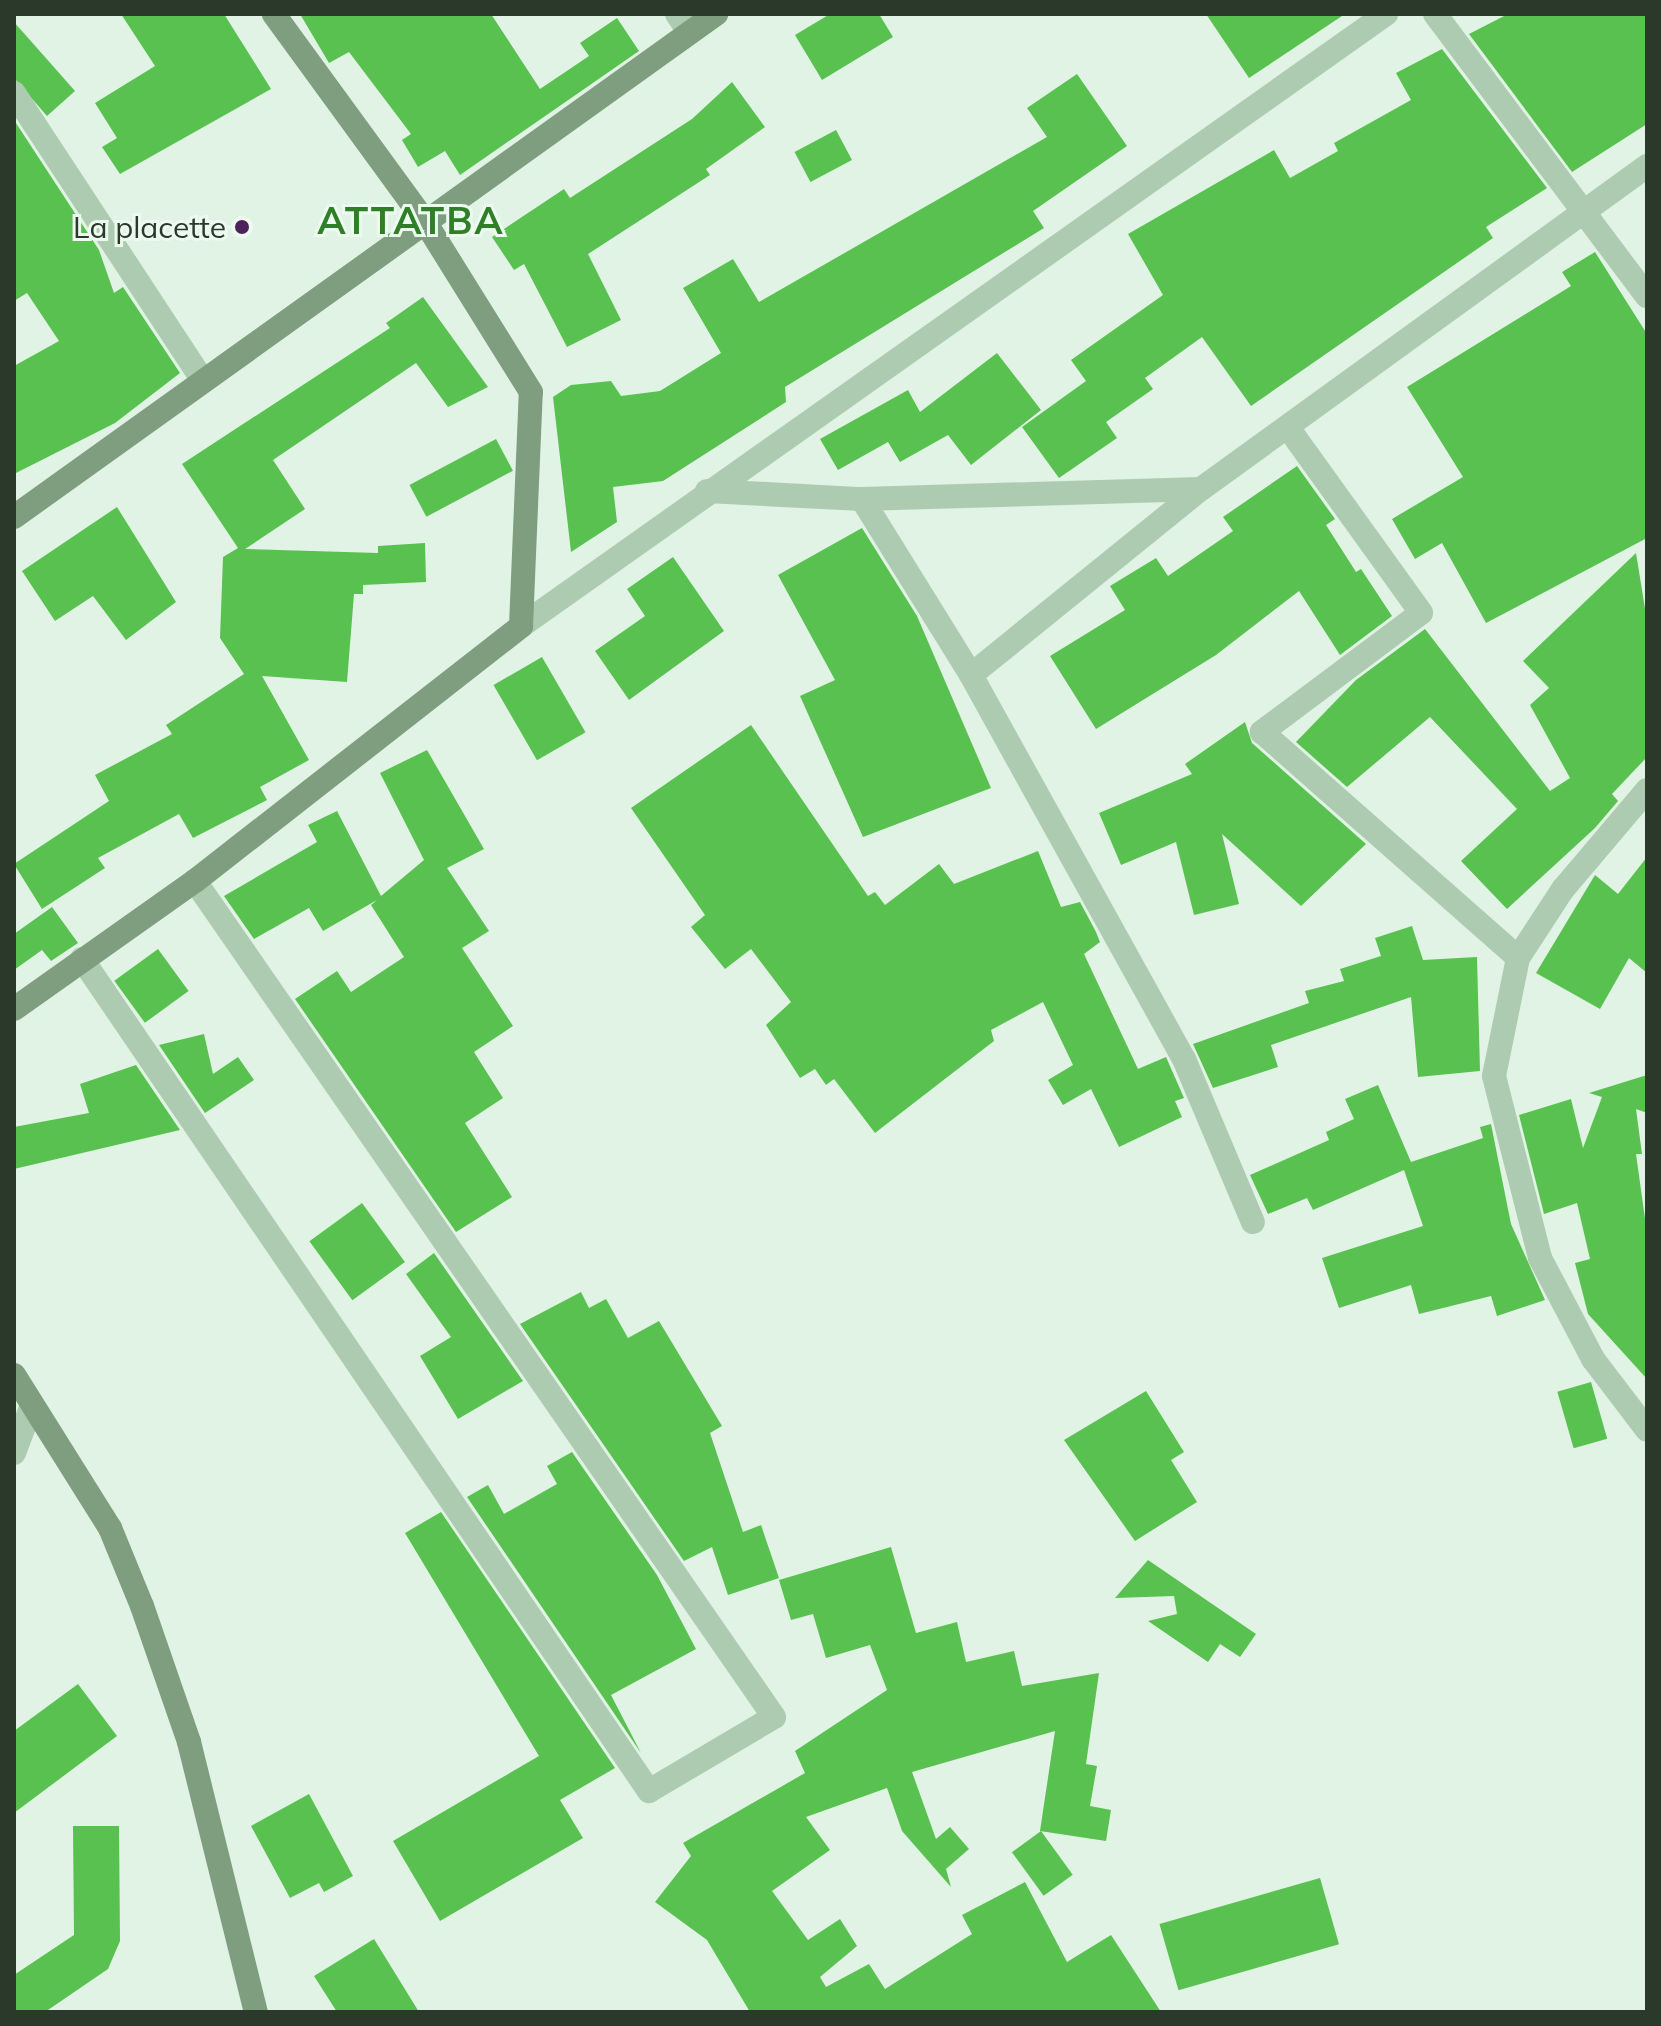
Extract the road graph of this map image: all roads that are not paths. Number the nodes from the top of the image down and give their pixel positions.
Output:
1 (274, 14) edge
2 (716, 14) edge
3 (1386, 14) edge
4 (1435, 14) edge
5 (683, 23) edge
6 (14, 93) edge
7 (1647, 166) edge
8 (1584, 216) junction
9 (424, 220) junction
10 (1647, 296) edge
11 (203, 381) junction
12 (1289, 429) junction
13 (1201, 489) junction
14 (707, 491) junction
15 (862, 499) junction
16 (14, 517) edge
17 (521, 626) junction
18 (971, 675) junction
19 (1647, 790) edge
20 (195, 881) junction
21 (1518, 958) junction
22 (82, 959) junction
23 (14, 1009) edge
24 (1253, 1222) dead end
25 (14, 1375) edge
26 (32, 1405) junction
27 (1647, 1430) edge
28 (14, 1453) edge
29 (256, 2012) edge

1 - 9 main road
2 - 5 main road
3 - 14 street
4 - 8 street
5 - 9 main road
6 - 11 street
7 - 8 street
8 - 10 street
8 - 12 street
9 - 11 main road
9 - 17 main road
11 - 16 main road
12 - 13 street
12 - 21 street
13 - 15 street
13 - 18 street
14 - 15 street
14 - 17 street
15 - 18 street
17 - 20 main road
18 - 24 street
19 - 21 street
20 - 22 main road
20 - 22 street
21 - 27 street
22 - 23 main road
25 - 26 main road
26 - 28 street
26 - 29 main road

